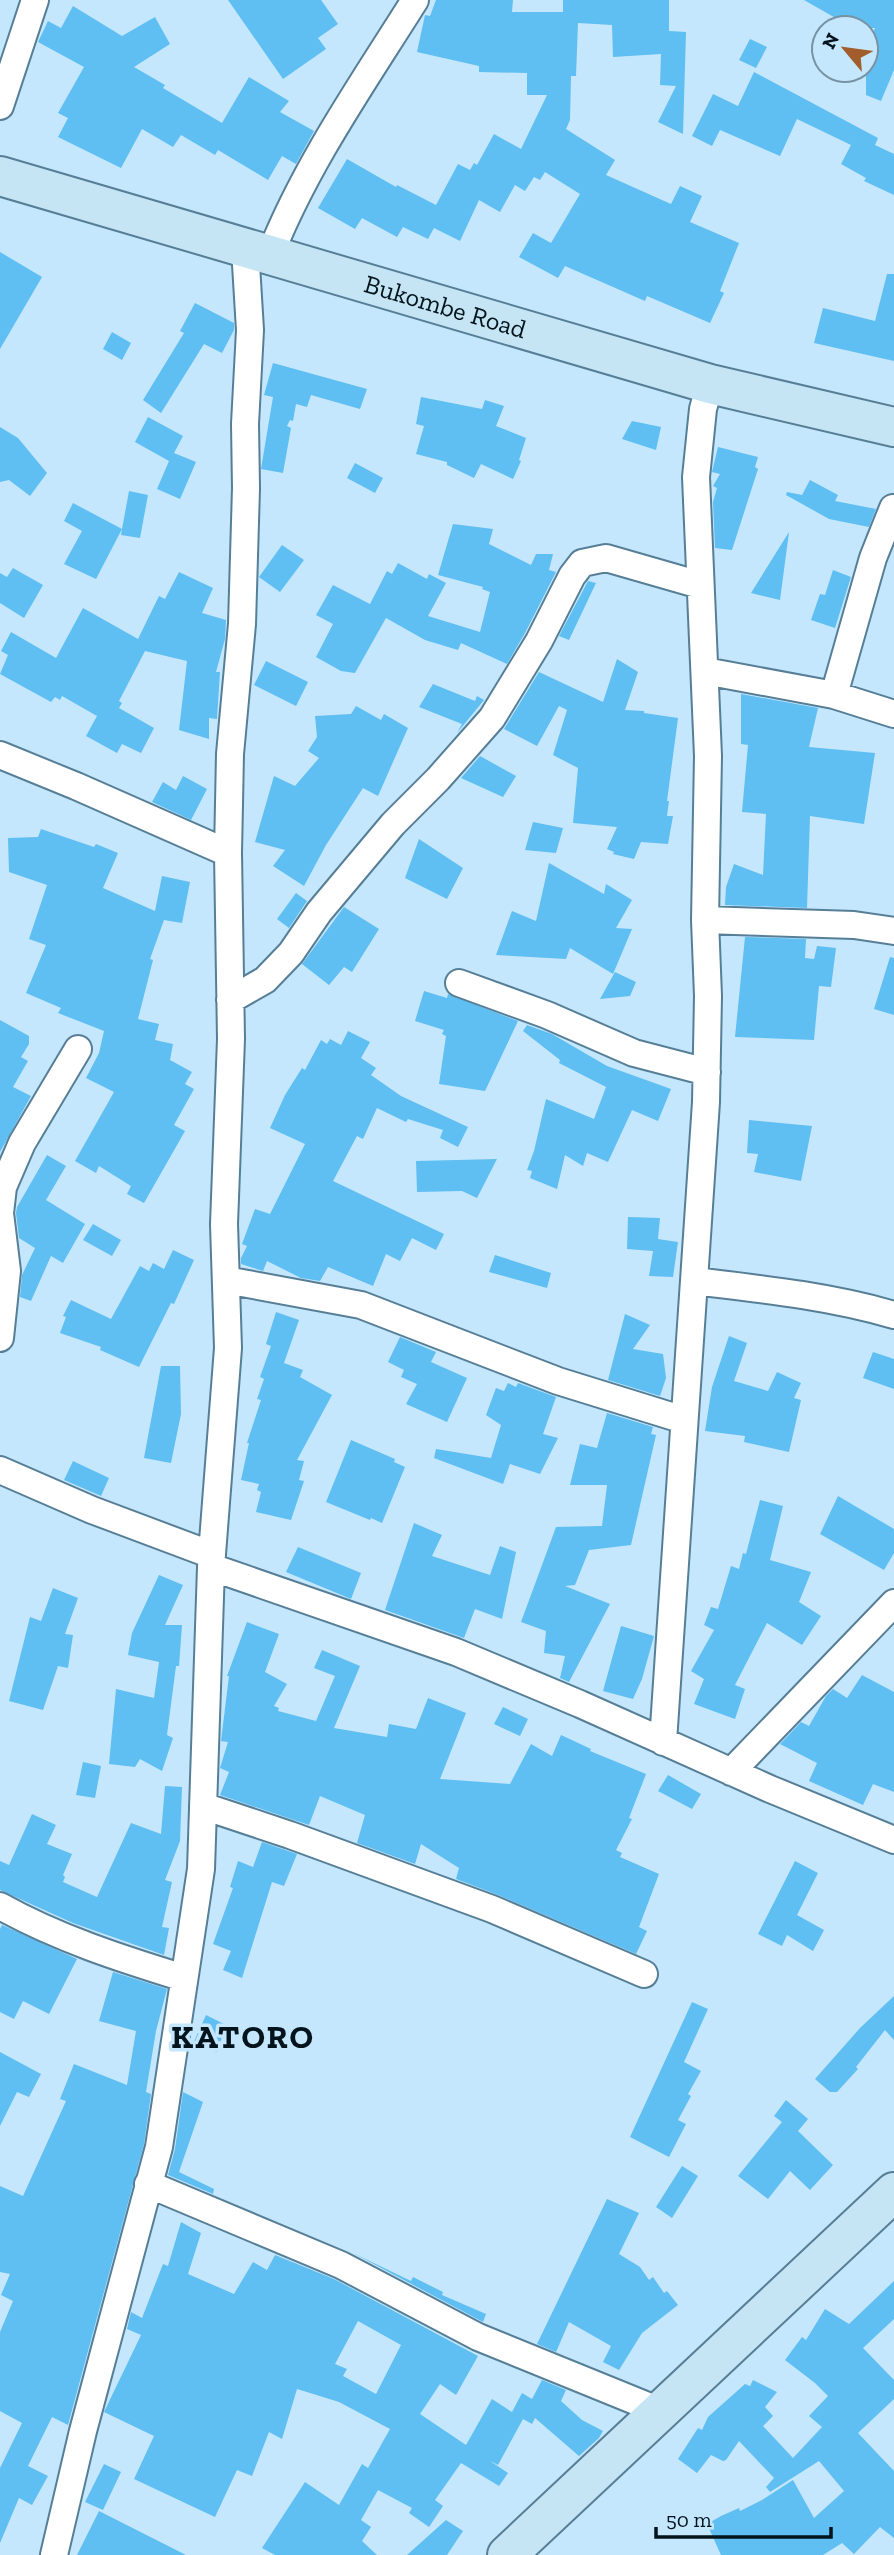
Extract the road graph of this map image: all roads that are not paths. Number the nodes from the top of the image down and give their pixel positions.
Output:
1 (36, 0) edge
2 (415, 0) edge
3 (0, 106) edge
4 (0, 176) edge
5 (258, 251) junction
6 (710, 384) junction
7 (894, 427) edge
8 (893, 508) edge
9 (700, 585) junction
10 (705, 671) junction
11 (834, 695) junction
12 (894, 714) edge
13 (0, 755) edge
14 (228, 853) junction
15 (705, 920) junction
16 (894, 931) edge
17 (459, 983) dead end
18 (230, 1000) junction
19 (78, 1049) dead end
20 (707, 1072) junction
21 (226, 1280) junction
22 (694, 1281) junction
23 (894, 1315) edge
24 (0, 1338) edge
25 (684, 1420) junction
26 (0, 1470) edge
27 (212, 1561) junction
28 (894, 1603) edge
29 (663, 1742) junction
30 (730, 1772) junction
31 (203, 1806) junction
32 (894, 1840) edge
33 (0, 1906) edge
34 (644, 1974) dead end
35 (184, 1978) junction
36 (148, 2184) junction
37 (894, 2192) edge
38 (660, 2411) junction
39 (54, 2555) edge
40 (506, 2555) edge

1 - 3 street
2 - 5 street
4 - 5 main road, Bukombe Road
5 - 6 main road, Bukombe Road
5 - 14 street
6 - 7 main road, Bukombe Road
6 - 9 street
8 - 11 street
9 - 10 street
9 - 18 street
10 - 11 street
10 - 15 street
11 - 12 street
13 - 14 street
14 - 18 street
15 - 16 street
15 - 20 street
17 - 20 street
18 - 21 street
19 - 24 street
20 - 22 street
21 - 25 street
21 - 27 street
22 - 23 street
22 - 25 street
25 - 29 street
26 - 27 street
27 - 29 street
27 - 31 street
28 - 30 street
29 - 30 street
30 - 32 street
31 - 34 street
31 - 35 street
33 - 35 street
35 - 36 street
36 - 38 street
36 - 39 street
37 - 38 main road
38 - 40 main road

